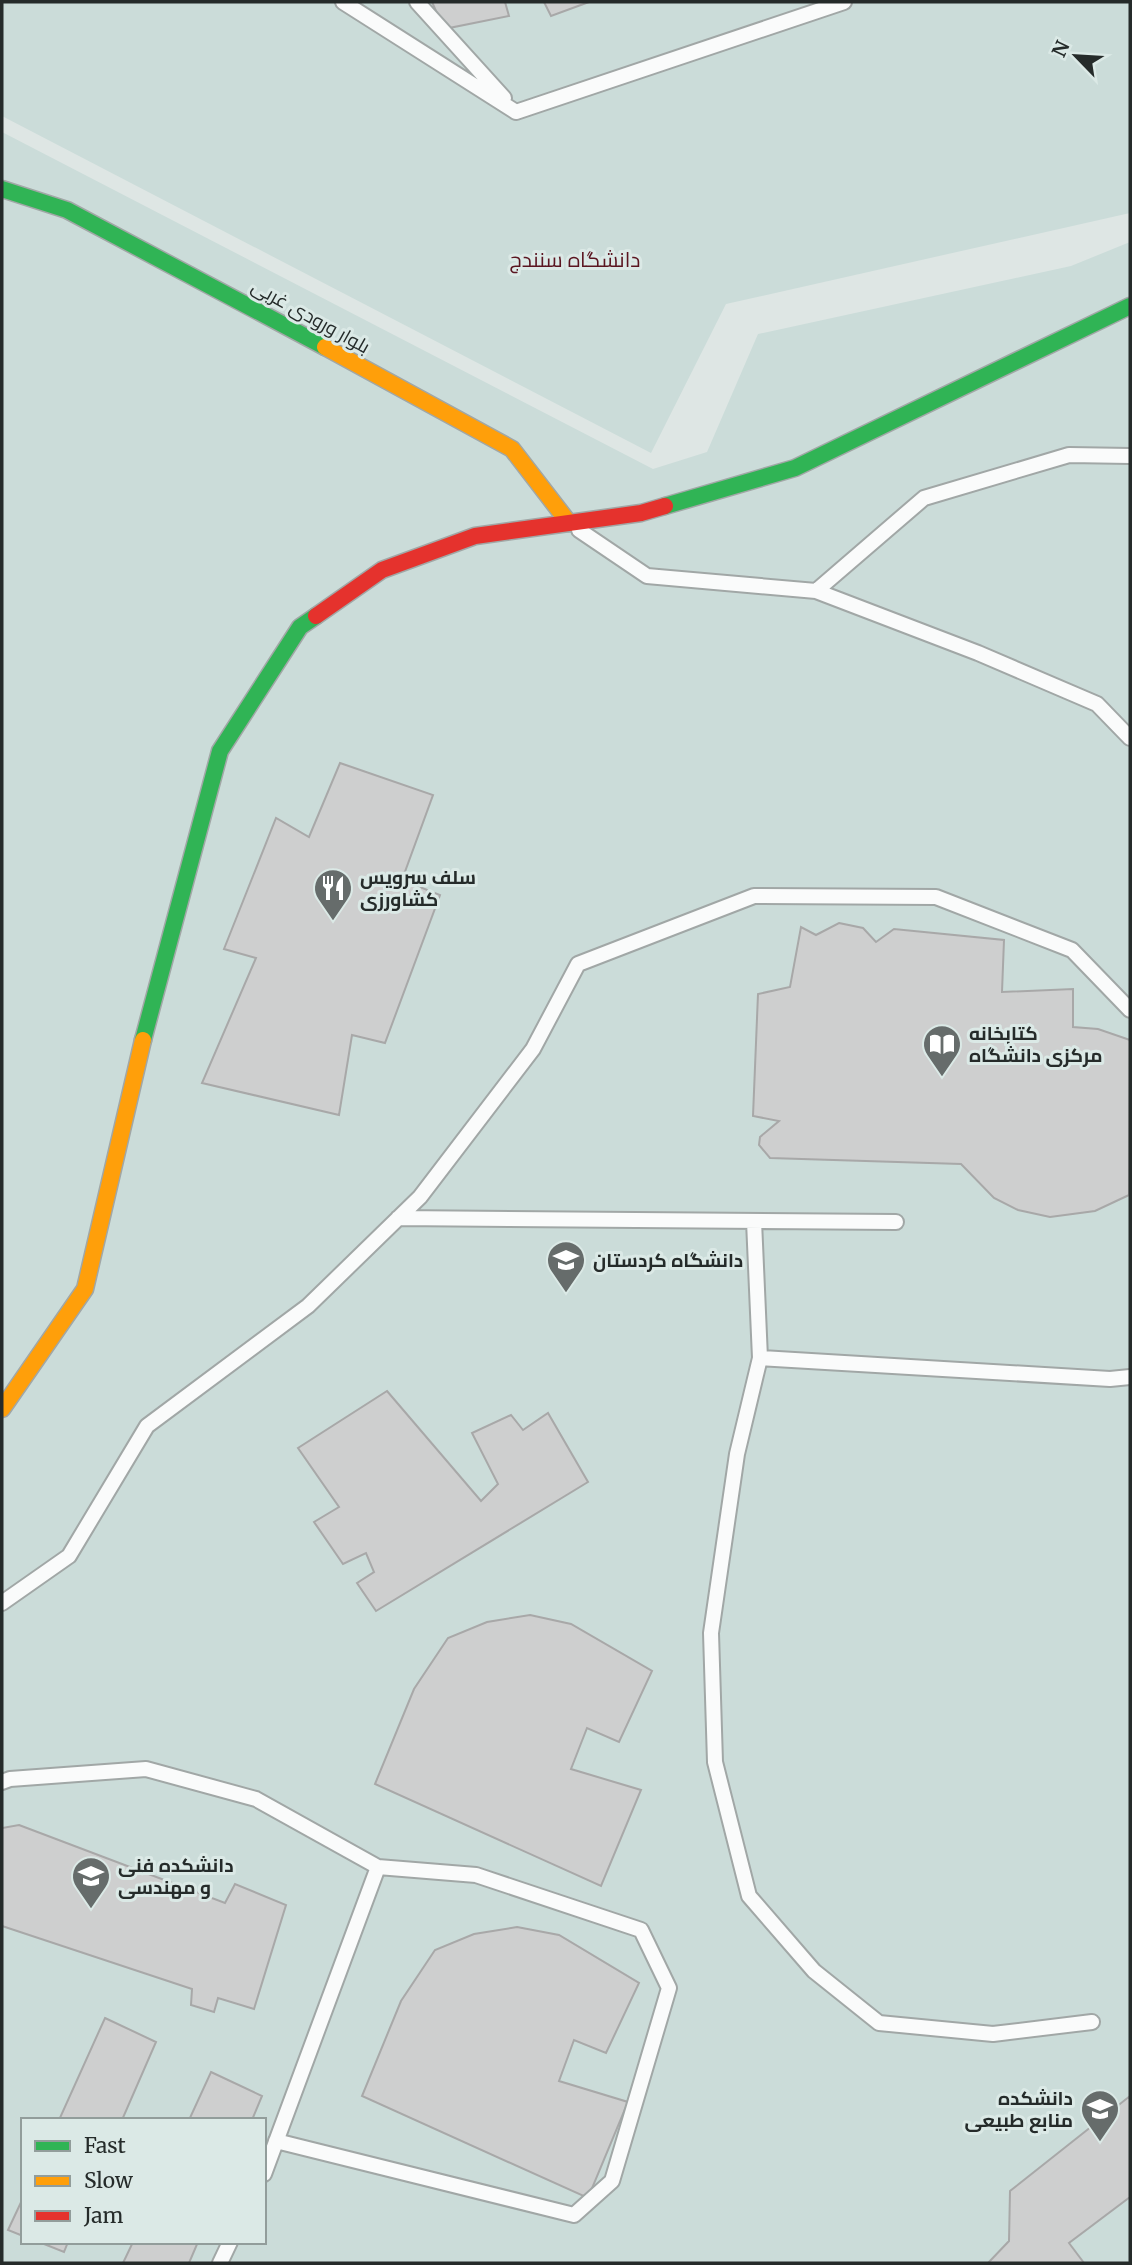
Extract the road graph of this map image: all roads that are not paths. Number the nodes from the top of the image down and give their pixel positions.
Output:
1 (343, 2) edge
2 (417, 2) edge
3 (844, 2) edge
4 (516, 111) junction
5 (2, 189) edge
6 (1130, 306) edge
7 (1130, 456) edge
8 (569, 523) junction
9 (816, 591) junction
10 (1130, 738) edge
11 (1130, 1010) edge
12 (398, 1217) junction
13 (754, 1222) junction
14 (896, 1222) dead end
15 (760, 1358) junction
16 (1130, 1377) edge
17 (2, 1409) edge
18 (2, 1603) edge
19 (2, 1782) edge
20 (379, 1867) junction
21 (1092, 2022) dead end
22 (276, 2141) junction
23 (266, 2168) edge
24 (229, 2244) edge
25 (220, 2263) edge

1 - 4 lane
2 - 4 lane
3 - 4 lane
5 - 8 street, بلوار ورودی غربی
6 - 8 street
7 - 9 lane
8 - 9 lane
8 - 17 street
9 - 10 lane
11 - 12 lane
12 - 13 lane
12 - 18 lane
13 - 14 lane
13 - 15 lane
15 - 16 lane
15 - 21 lane
19 - 20 lane
20 - 22 lane
20 - 22 lane
22 - 23 lane
24 - 25 lane

